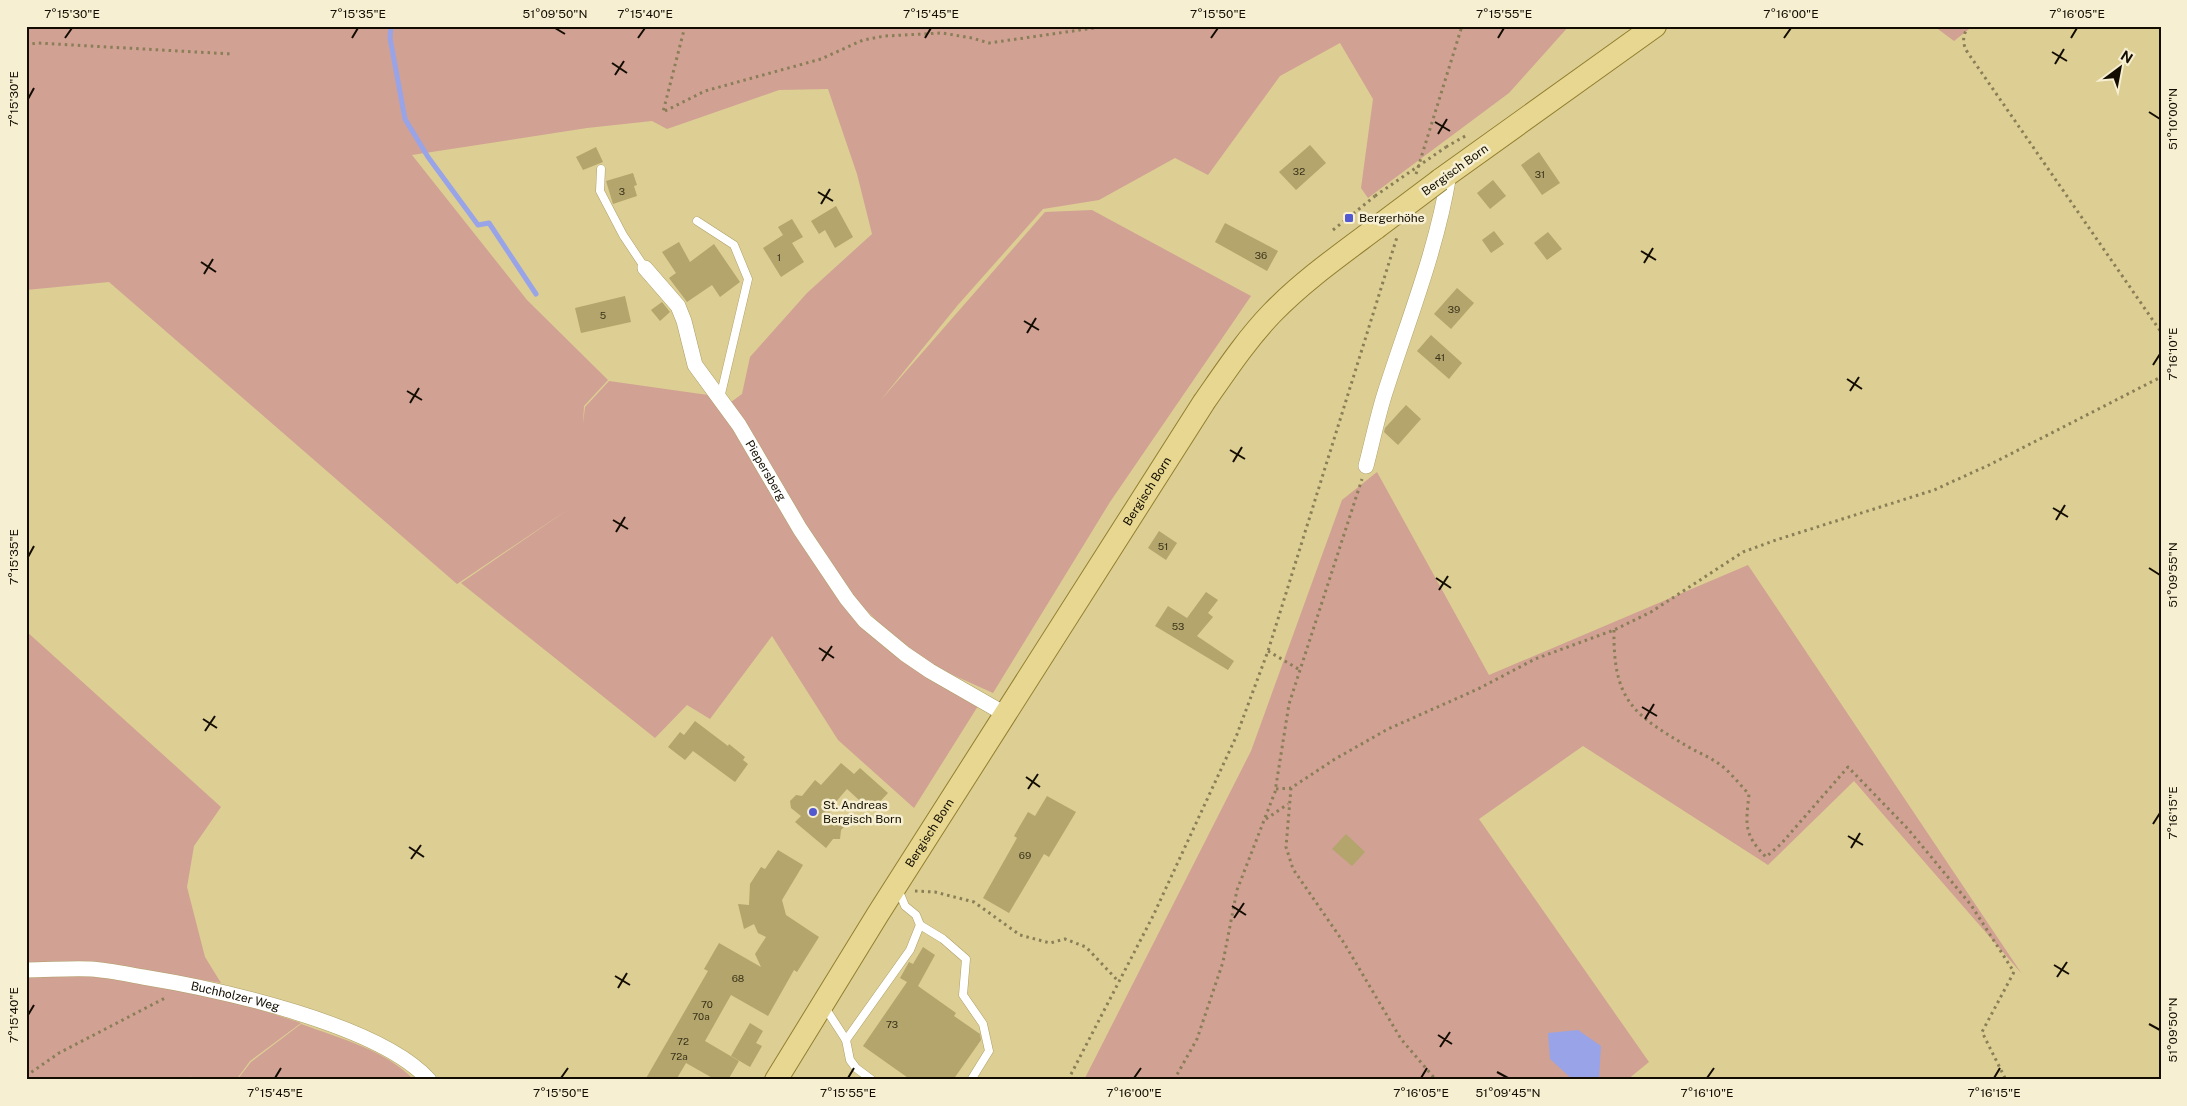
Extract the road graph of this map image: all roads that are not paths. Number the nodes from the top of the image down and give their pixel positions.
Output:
1 (1655, 26) edge
2 (601, 169) dead end
3 (1444, 177) junction
4 (697, 222) dead end
5 (645, 268) joint
6 (720, 398) junction
7 (1366, 466) road end
8 (1005, 714) junction
9 (906, 888) junction
10 (920, 925) junction
11 (26, 970) edge
12 (823, 1004) junction
13 (846, 1040) junction
14 (429, 1080) edge
15 (776, 1080) edge
16 (872, 1080) edge
17 (971, 1080) edge

1 - 3 main road, Bergisch Born
2 - 5 lane, Piepersberg
3 - 7 street
3 - 8 main road, Bergisch Born, bridge
4 - 6 lane
5 - 6 street, Piepersberg
6 - 8 street, Piepersberg
8 - 9 main road, Bergisch Born
9 - 10 lane
9 - 12 main road, Bergisch Born
10 - 13 lane
10 - 17 lane
11 - 14 street, Buchholzer Weg
12 - 13 lane
12 - 15 main road, Bergisch Born
13 - 16 lane

